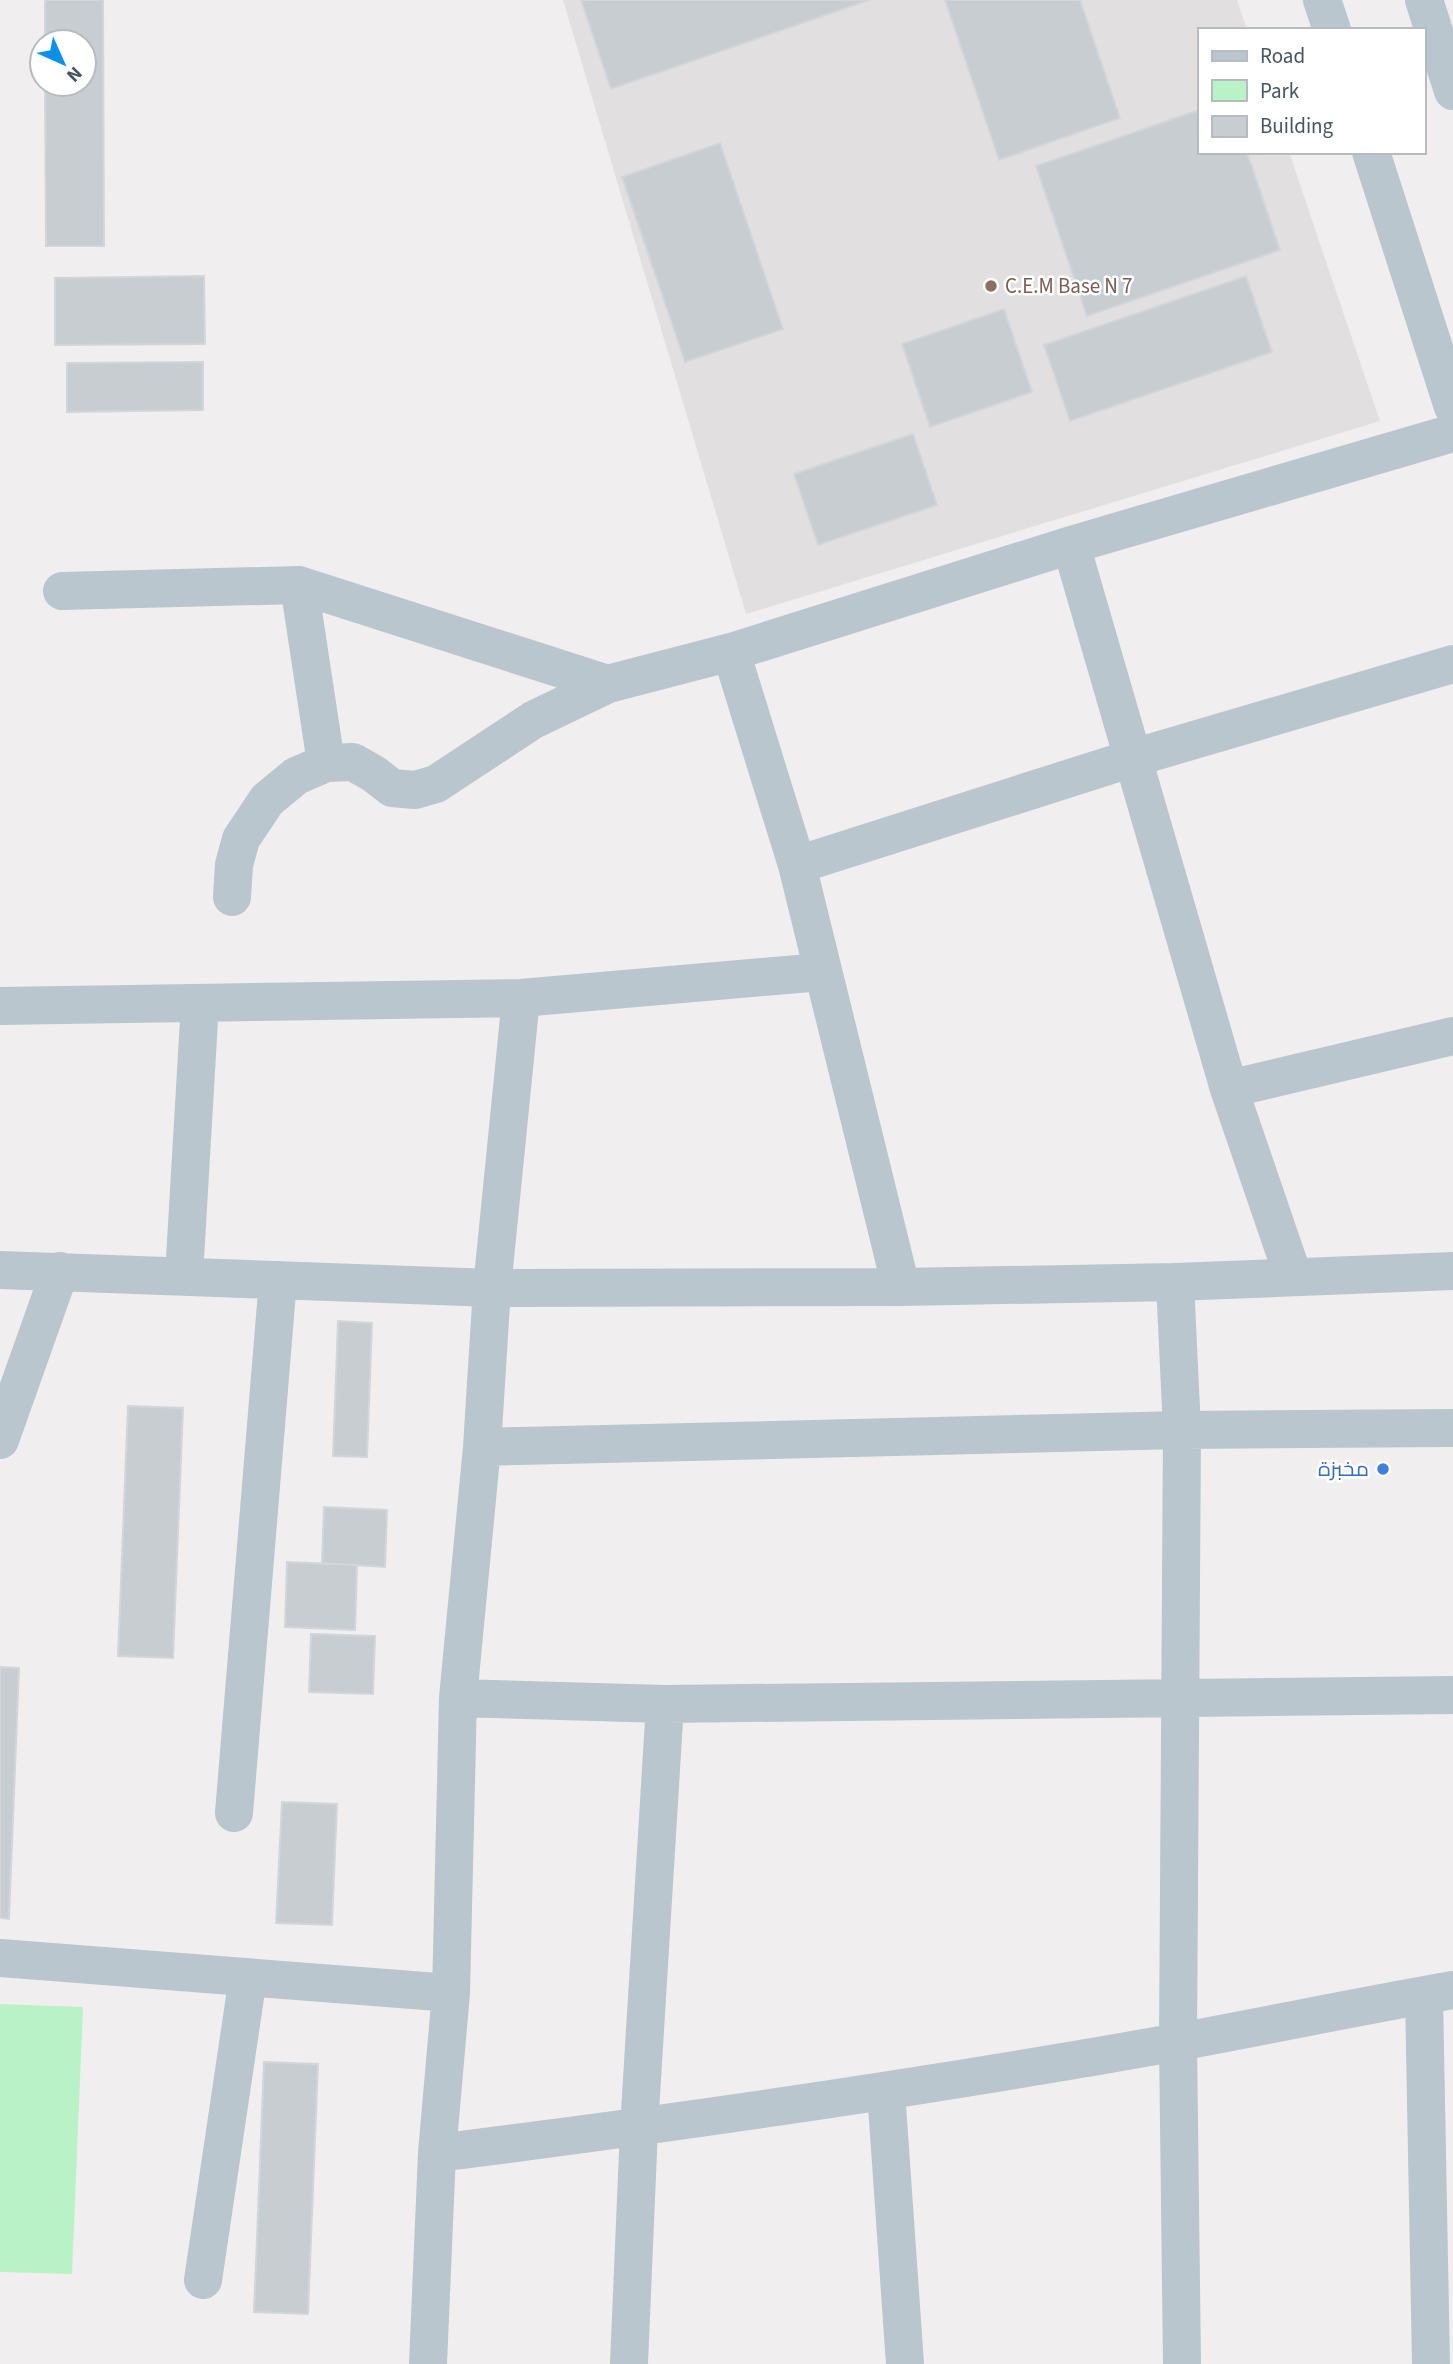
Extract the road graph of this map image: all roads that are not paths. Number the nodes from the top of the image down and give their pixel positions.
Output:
1 (1322, 0) edge
2 (1424, 0) edge
3 (1331, 28) edge
4 (1446, 41) edge
5 (1453, 91) edge
6 (1372, 154) edge
7 (1453, 407) edge
8 (1453, 433) edge
9 (1071, 545) junction
10 (299, 585) junction
11 (62, 591) dead end
12 (731, 652) junction
13 (1453, 664) edge
14 (608, 684) junction
15 (1133, 758) junction
16 (326, 763) junction
17 (797, 865) junction
18 (232, 897) dead end
19 (821, 972) junction
20 (521, 998) junction
21 (200, 1003) junction
22 (0, 1006) edge
23 (1453, 1036) edge
24 (1229, 1089) junction
25 (0, 1270) edge
26 (60, 1271) junction
27 (1453, 1271) edge
28 (184, 1276) junction
29 (1293, 1276) junction
30 (278, 1280) junction
31 (1175, 1282) junction
32 (901, 1287) junction
33 (492, 1288) junction
34 (1453, 1428) edge
35 (1182, 1430) junction
36 (0, 1440) edge
37 (482, 1447) junction
38 (1453, 1695) edge
39 (458, 1698) junction
40 (1181, 1699) junction
41 (665, 1704) junction
42 (234, 1813) dead end
43 (0, 1958) edge
44 (248, 1977) junction
45 (1438, 1992) edge
46 (451, 1993) junction
47 (1178, 2042) junction
48 (886, 2091) junction
49 (639, 2127) junction
50 (437, 2153) junction
51 (203, 2280) dead end
52 (428, 2364) edge
53 (629, 2364) edge
54 (905, 2364) edge
55 (1182, 2364) edge
56 (1431, 2364) edge

1 - 3 street
2 - 4 street
4 - 5 street
6 - 7 street
8 - 9 street
9 - 12 street
9 - 15 street
10 - 11 street
10 - 14 street
10 - 16 street
12 - 14 street
12 - 17 street
13 - 15 street
14 - 16 street
15 - 17 street
15 - 24 street
16 - 18 street
17 - 19 street
19 - 20 street
19 - 32 street
20 - 21 street
20 - 33 street
21 - 22 street
21 - 28 street
23 - 24 street
24 - 29 street
25 - 26 street
26 - 28 street
26 - 36 street
27 - 29 street
28 - 30 street
29 - 31 street
30 - 33 street
30 - 42 street
31 - 32 street
31 - 35 street
32 - 33 street
33 - 37 street
34 - 35 street
35 - 37 street
35 - 40 street
37 - 39 street
38 - 40 street
39 - 41 street
39 - 46 street
40 - 41 street
40 - 47 street
41 - 49 street
43 - 44 street
44 - 46 street
44 - 51 street
45 - 47 street
45 - 56 street
46 - 50 street
47 - 48 street
47 - 55 street
48 - 49 street
48 - 54 street
49 - 50 street
49 - 53 street
50 - 52 street

